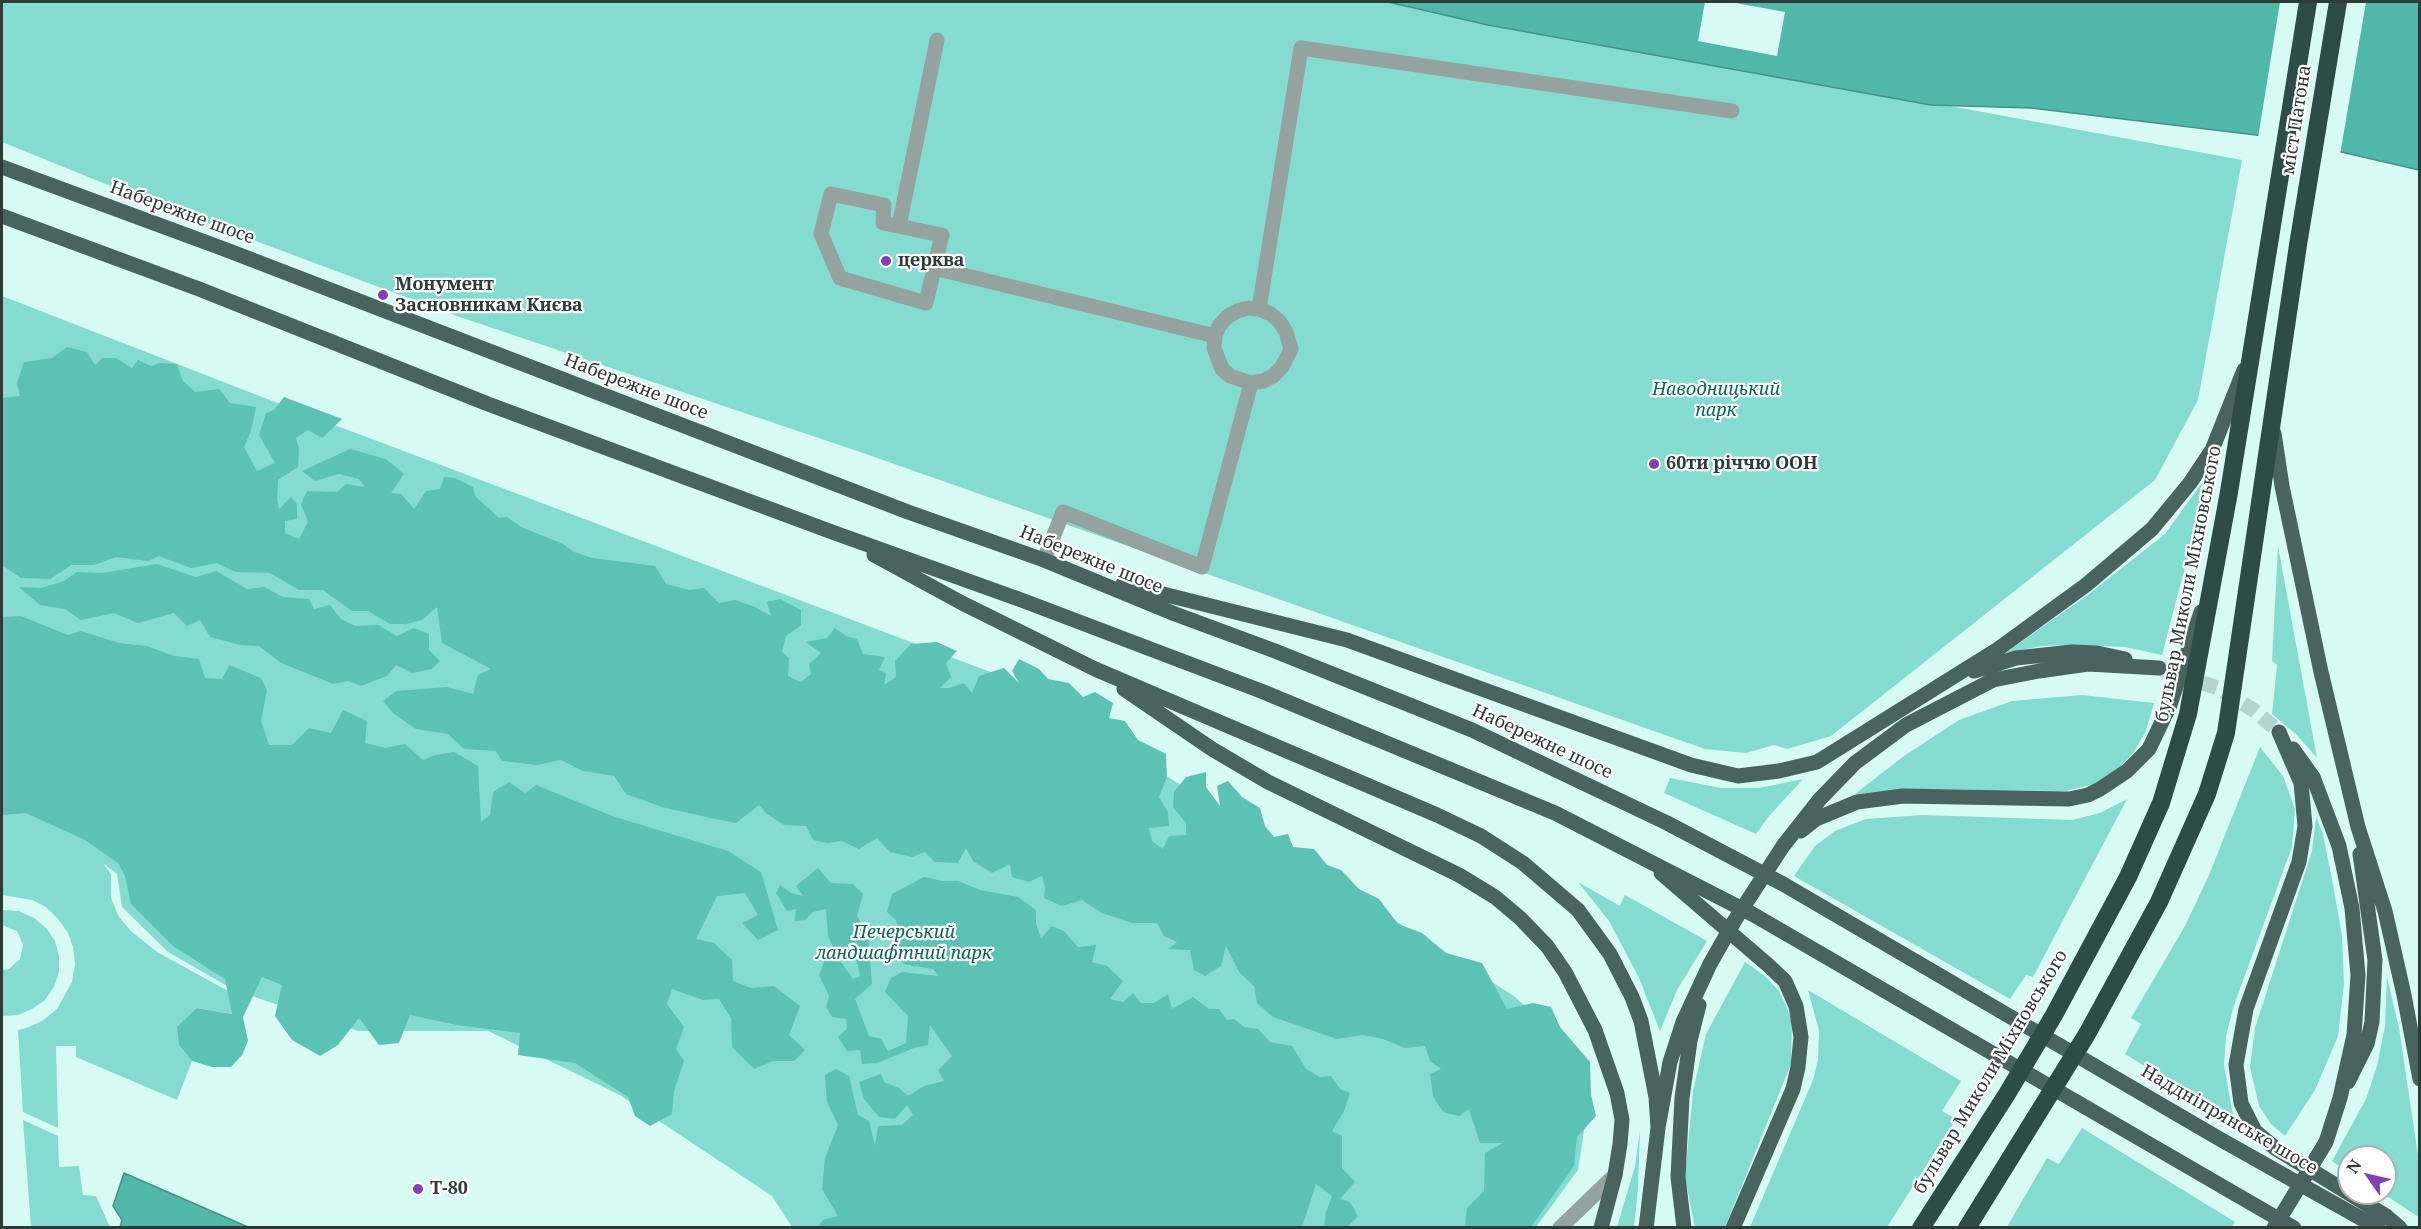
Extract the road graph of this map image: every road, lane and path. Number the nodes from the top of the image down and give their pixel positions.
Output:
1 (2308, 2) edge
2 (2338, 2) edge
3 (937, 40) dead end
4 (1732, 111) dead end
5 (2, 167) edge
6 (2, 216) edge
7 (899, 226) junction
8 (2268, 243) joint
9 (934, 268) junction
10 (1259, 309) junction
11 (1215, 336) junction
12 (2252, 351) junction
13 (1251, 383) junction
14 (2273, 426) junction
15 (832, 532) junction
16 (1044, 560) junction
17 (1064, 568) junction
18 (2192, 659) junction
19 (1095, 669) junction
20 (1954, 677) junction
21 (2358, 827) junction
22 (1782, 846) junction
23 (1640, 856) junction
24 (1710, 964) junction
25 (2420, 1079) edge
26 (2123, 1082) joint
27 (2340, 1098) junction
28 (1658, 1128) junction
29 (1615, 1175) junction
30 (1560, 1227) edge
31 (1601, 1227) edge
32 (1646, 1227) edge
33 (1684, 1227) edge
34 (1733, 1227) edge
35 (1921, 1227) edge
36 (1967, 1227) edge
37 (2274, 1227) edge
38 (2295, 1227) edge
39 (2378, 1227) edge
40 (2400, 1227) edge

1 - 8 highway, міст Патона
2 - 14 highway, міст Патона
3 - 7 lane
4 - 10 lane
5 - 16 main road, Набережне шосе
6 - 15 main road
7 - 9 lane
7 - 9 lane
8 - 12 highway, бульвар Миколи Міхновського
9 - 11 lane
10 - 11 lane
10 - 13 lane
11 - 13 lane
12 - 18 highway, бульвар Миколи Міхновського
12 - 20 main road
13 - 16 lane
14 - 21 main road
14 - 36 highway
15 - 19 main road
15 - 23 main road
16 - 17 main road, Набережне шосе
17 - 20 main road
17 - 26 main road, Набережне шосе
18 - 22 main road
18 - 35 highway, бульвар Миколи Міхновського
19 - 28 main road
19 - 29 main road
20 - 22 main road
21 - 25 main road
21 - 27 main road
22 - 24 main road
23 - 34 main road
23 - 38 main road
24 - 28 main road
24 - 33 main road
26 - 39 main road, Наддніпрянське шосе
27 - 37 main road
27 - 40 main road
28 - 32 main road
29 - 30 lane
29 - 31 main road

